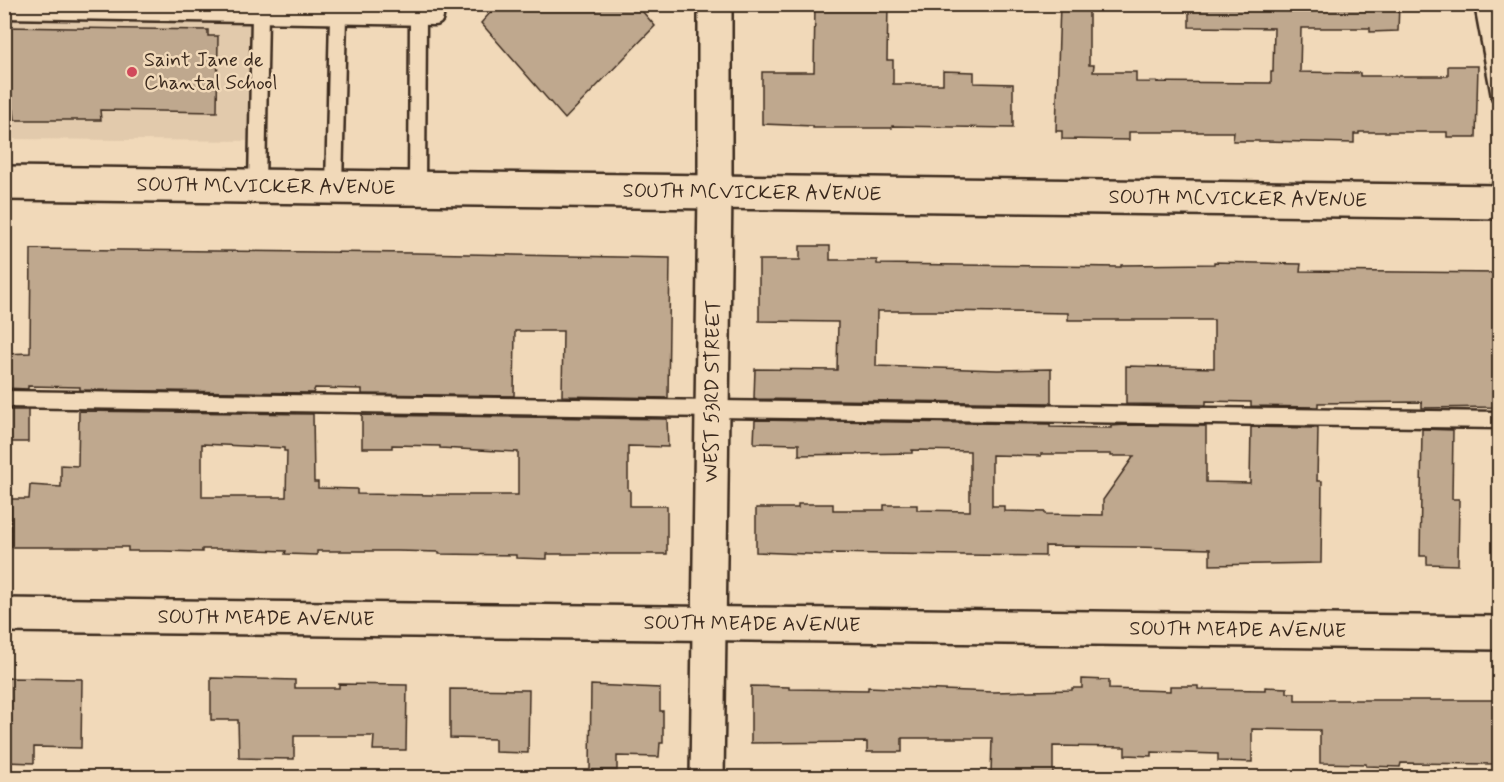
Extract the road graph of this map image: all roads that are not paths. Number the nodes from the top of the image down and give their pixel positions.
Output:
1 (436, 4) edge
2 (715, 4) edge
3 (1483, 4) edge
4 (4, 10) edge
5 (256, 14) junction
6 (338, 16) junction
7 (418, 17) junction
8 (1500, 96) edge
9 (4, 183) edge
10 (257, 186) junction
11 (334, 187) junction
12 (417, 187) junction
13 (715, 192) junction
14 (1500, 202) edge
15 (4, 399) edge
16 (711, 409) junction
17 (1500, 420) edge
18 (4, 615) edge
19 (708, 623) junction
20 (1500, 633) edge
21 (707, 777) edge

1 - 7 lane
2 - 13 street, WEST 53RD STREET
3 - 8 lane
4 - 5 lane
5 - 6 lane
5 - 10 lane
6 - 7 lane
6 - 11 lane
7 - 12 lane
9 - 10 street, SOUTH MCVICKER AVENUE
10 - 11 street, SOUTH MCVICKER AVENUE
11 - 12 street, SOUTH MCVICKER AVENUE
12 - 13 street, SOUTH MCVICKER AVENUE
13 - 14 street, SOUTH MCVICKER AVENUE
13 - 16 street, WEST 53RD STREET
15 - 16 lane
16 - 17 lane
16 - 19 street, WEST 53RD STREET
18 - 19 street, SOUTH MEADE AVENUE
19 - 20 street, SOUTH MEADE AVENUE
19 - 21 street, WEST 53RD STREET

